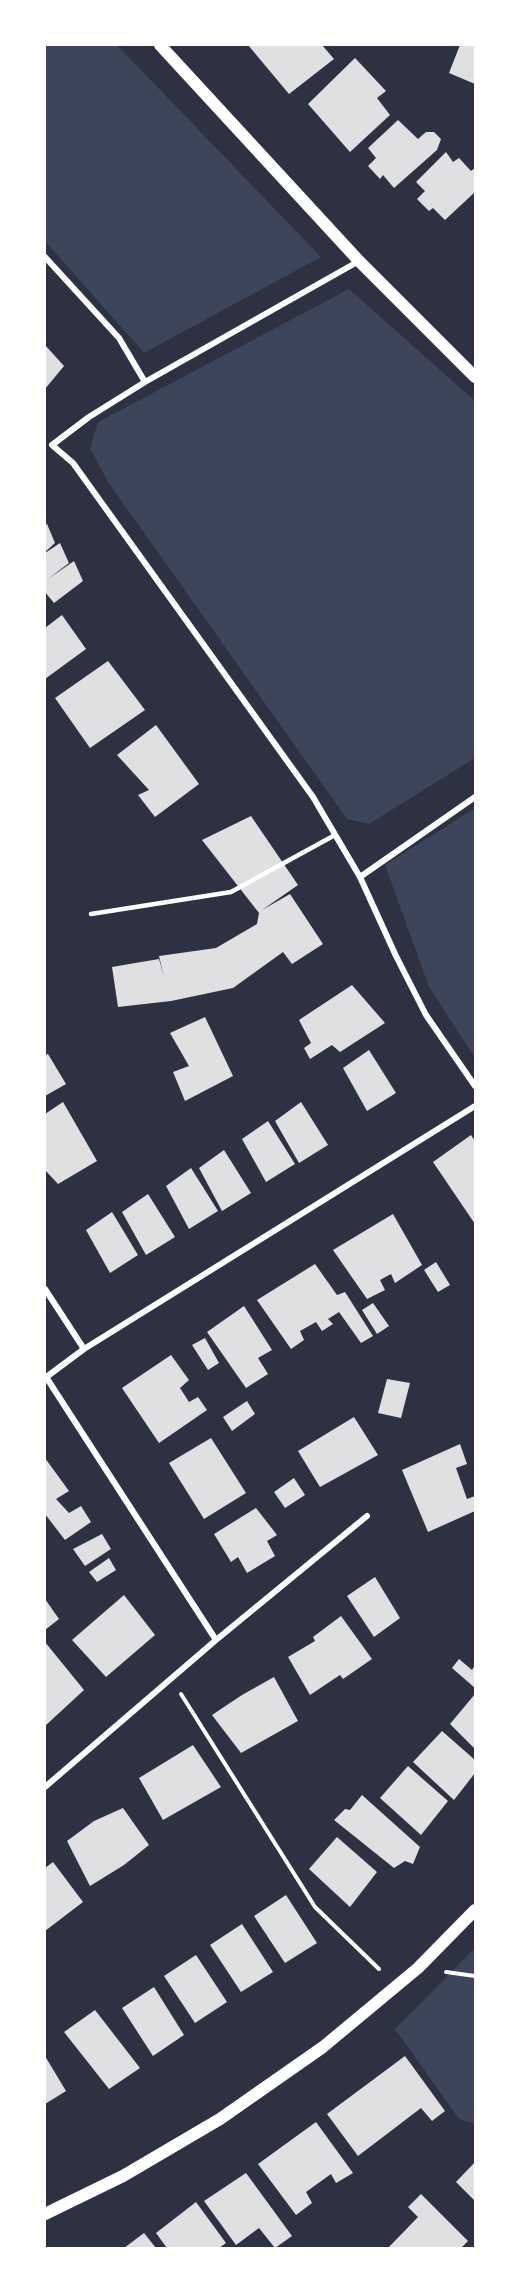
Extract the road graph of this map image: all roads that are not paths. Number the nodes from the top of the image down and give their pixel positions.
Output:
1 (160, 45) edge
2 (45, 256) edge
3 (359, 261) junction
4 (475, 377) edge
5 (145, 382) junction
6 (49, 443) edge
7 (475, 797) edge
8 (335, 835) junction
9 (360, 877) junction
10 (92, 914) dead end
11 (475, 1086) edge
12 (475, 1106) edge
13 (45, 1289) edge
14 (84, 1349) junction
15 (46, 1378) edge
16 (367, 1516) dead end
17 (216, 1640) junction
18 (45, 1787) edge
19 (475, 1910) edge
20 (45, 2214) edge

1 - 3 main road
2 - 5 street
3 - 4 main road
3 - 5 street
5 - 6 street
6 - 8 street
7 - 9 street
8 - 9 street
8 - 10 lane
9 - 11 street
12 - 14 street
13 - 14 street
14 - 15 street
15 - 17 street
16 - 17 street
17 - 18 street
19 - 20 main road

